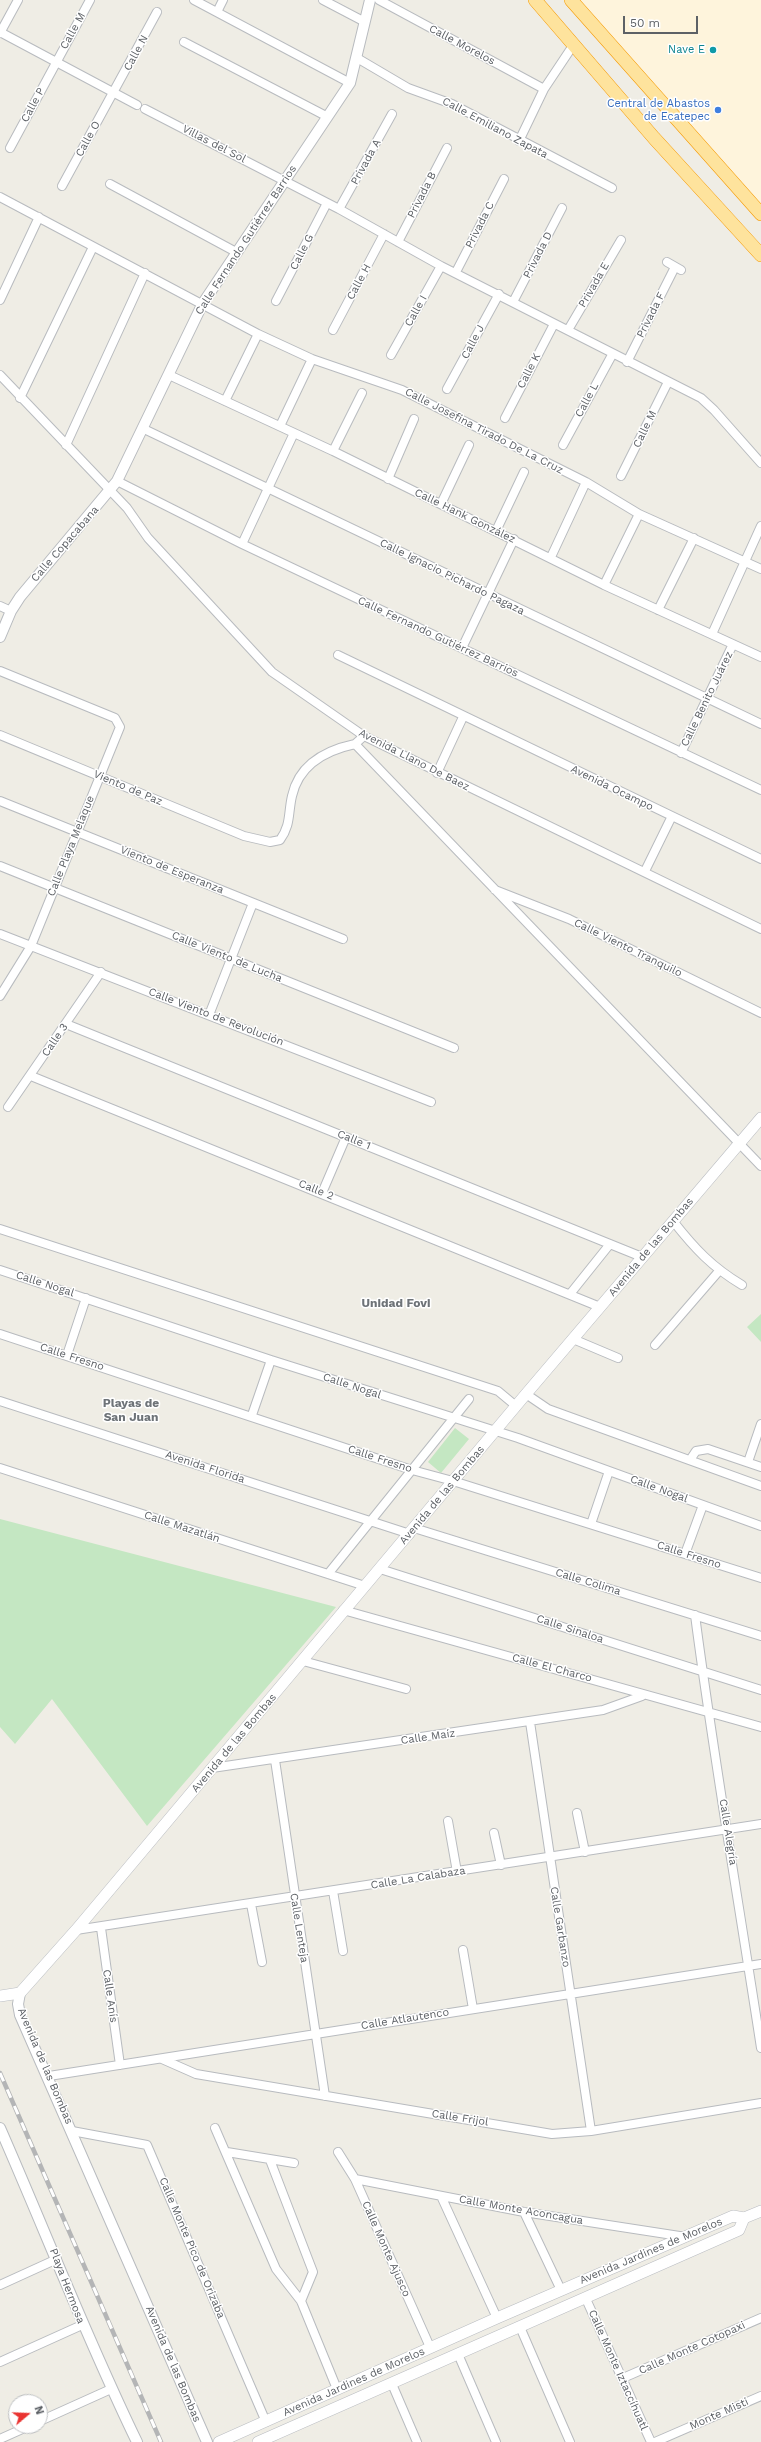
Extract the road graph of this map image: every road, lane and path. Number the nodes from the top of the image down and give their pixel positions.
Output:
1 (18, 0) edge
2 (90, 0) edge
3 (194, 0) edge
4 (223, 0) edge
5 (323, 0) edge
6 (370, 0) edge
7 (379, 0) edge
8 (535, 0) edge
9 (571, 0) edge
10 (157, 12) dead end
11 (217, 12) junction
12 (365, 22) junction
13 (0, 32) edge
14 (184, 42) dead end
15 (574, 44) junction
16 (357, 58) junction
17 (56, 62) junction
18 (350, 83) junction
19 (544, 89) junction
20 (114, 93) junction
21 (392, 114) dead end
22 (326, 116) junction
23 (519, 141) junction
24 (10, 148) dead end
25 (447, 148) dead end
26 (504, 179) dead end
27 (284, 180) junction
28 (110, 184) dead end
29 (62, 186) dead end
30 (612, 188) dead end
31 (0, 197) edge
32 (327, 203) junction
33 (562, 208) dead end
34 (340, 209) junction
35 (761, 214) edge
36 (39, 217) junction
37 (384, 234) junction
38 (621, 240) dead end
39 (398, 242) junction
40 (93, 247) junction
41 (236, 252) junction
42 (761, 255) edge
43 (667, 262) dead end
44 (441, 266) junction
45 (456, 272) junction
46 (145, 273) junction
47 (499, 294) junction
48 (0, 300) edge
49 (276, 301) dead end
50 (514, 302) junction
51 (203, 303) junction
52 (554, 324) junction
53 (333, 330) dead end
54 (568, 330) junction
55 (258, 334) junction
56 (612, 354) junction
57 (392, 355) dead end
58 (312, 359) junction
59 (627, 362) junction
60 (168, 375) junction
61 (0, 376) edge
62 (668, 382) junction
63 (447, 389) dead end
64 (362, 393) dead end
65 (20, 398) junction
66 (225, 401) junction
67 (505, 418) dead end
68 (414, 419) dead end
69 (280, 426) junction
70 (144, 429) junction
71 (294, 433) junction
72 (66, 445) junction
73 (469, 445) dead end
74 (563, 445) dead end
75 (333, 451) junction
76 (761, 463) edge
77 (524, 472) dead end
78 (621, 476) dead end
79 (388, 479) junction
80 (117, 481) junction
81 (586, 482) junction
82 (269, 488) junction
83 (110, 491) junction
84 (441, 504) junction
85 (639, 514) junction
86 (761, 526) edge
87 (496, 531) junction
88 (694, 538) junction
89 (514, 539) junction
90 (242, 544) junction
91 (551, 557) junction
92 (744, 562) junction
93 (761, 569) edge
94 (604, 585) junction
95 (488, 594) junction
96 (0, 606) edge
97 (658, 610) junction
98 (11, 611) junction
99 (712, 634) junction
100 (0, 637) edge
101 (733, 644) junction
102 (462, 648) junction
103 (338, 656) dead end
104 (761, 657) edge
105 (0, 671) edge
106 (707, 699) junction
107 (464, 717) junction
108 (761, 724) edge
109 (0, 735) edge
110 (364, 736) junction
111 (356, 744) junction
112 (681, 753) junction
113 (436, 773) junction
114 (100, 776) junction
115 (761, 790) edge
116 (0, 801) edge
117 (672, 816) junction
118 (77, 832) junction
119 (761, 859) edge
120 (0, 866) edge
121 (645, 871) junction
122 (54, 888) junction
123 (492, 889) junction
124 (253, 903) junction
125 (761, 929) edge
126 (0, 934) edge
127 (343, 939) dead end
128 (31, 946) junction
129 (231, 959) junction
130 (101, 972) junction
131 (0, 996) edge
132 (761, 1013) edge
133 (209, 1015) junction
134 (66, 1024) junction
135 (454, 1048) dead end
136 (31, 1076) junction
137 (431, 1102) dead end
138 (8, 1107) dead end
139 (761, 1118) edge
140 (757, 1128) edge
141 (346, 1137) junction
142 (739, 1143) junction
143 (761, 1166) edge
144 (322, 1193) junction
145 (673, 1221) junction
146 (0, 1229) edge
147 (610, 1244) junction
148 (642, 1258) junction
149 (0, 1270) edge
150 (719, 1271) junction
151 (742, 1285) dead end
152 (570, 1294) junction
153 (86, 1298) junction
154 (600, 1306) junction
155 (0, 1334) edge
156 (573, 1339) junction
157 (655, 1345) dead end
158 (67, 1355) junction
159 (618, 1358) dead end
160 (271, 1360) junction
161 (526, 1394) junction
162 (469, 1399) dead end
163 (0, 1401) edge
164 (516, 1406) junction
165 (252, 1415) junction
166 (453, 1418) junction
167 (761, 1424) edge
168 (495, 1432) junction
169 (690, 1460) junction
170 (748, 1462) junction
171 (0, 1468) edge
172 (761, 1468) edge
173 (412, 1470) junction
174 (609, 1471) junction
175 (453, 1481) junction
176 (761, 1486) edge
177 (703, 1505) junction
178 (371, 1520) junction
179 (591, 1524) junction
180 (761, 1526) edge
181 (412, 1531) junction
182 (685, 1554) junction
183 (380, 1569) junction
184 (328, 1574) junction
185 (761, 1578) edge
186 (364, 1586) junction
187 (343, 1610) junction
188 (695, 1615) junction
189 (761, 1636) edge
190 (303, 1661) junction
191 (702, 1671) junction
192 (406, 1689) dead end
193 (761, 1690) edge
194 (642, 1696) junction
195 (707, 1712) junction
196 (530, 1722) junction
197 (761, 1727) edge
198 (275, 1760) junction
199 (212, 1768) junction
200 (577, 1813) dead end
201 (448, 1821) dead end
202 (761, 1824) edge
203 (728, 1830) junction
204 (494, 1833) dead end
205 (585, 1852) junction
206 (549, 1858) junction
207 (500, 1865) junction
208 (457, 1872) junction
209 (333, 1891) junction
210 (294, 1897) junction
211 (252, 1904) junction
212 (101, 1928) junction
213 (76, 1930) junction
214 (463, 1950) dead end
215 (342, 1951) dead end
216 (262, 1962) dead end
217 (761, 1964) edge
218 (748, 1966) junction
219 (20, 1993) junction
220 (570, 1993) junction
221 (0, 1996) edge
222 (473, 2008) junction
223 (316, 2033) junction
224 (761, 2048) edge
225 (162, 2058) junction
226 (120, 2065) junction
227 (48, 2076) junction
228 (325, 2096) junction
229 (761, 2103) edge
230 (0, 2128) edge
231 (215, 2128) dead end
232 (72, 2131) junction
233 (591, 2131) junction
234 (227, 2152) junction
235 (338, 2152) dead end
236 (270, 2160) junction
237 (294, 2163) dead end
238 (355, 2179) junction
239 (441, 2196) junction
240 (761, 2211) edge
241 (524, 2212) junction
242 (744, 2218) junction
243 (687, 2237) junction
244 (57, 2259) junction
245 (0, 2285) edge
246 (561, 2290) junction
247 (586, 2299) junction
248 (300, 2301) junction
249 (497, 2318) junction
250 (761, 2318) edge
251 (484, 2324) junction
252 (82, 2325) junction
253 (520, 2327) junction
254 (491, 2340) junction
255 (430, 2347) junction
256 (458, 2354) junction
257 (0, 2362) edge
258 (623, 2378) junction
259 (392, 2384) junction
260 (111, 2389) junction
261 (337, 2389) junction
262 (761, 2396) edge
263 (48, 2417) edge
264 (266, 2422) junction
265 (11, 2434) edge
266 (0, 2439) edge
267 (137, 2442) edge
268 (207, 2442) edge
269 (219, 2442) edge
270 (258, 2442) edge
271 (417, 2442) edge
272 (496, 2442) edge
273 (570, 2442) edge
274 (651, 2442) edge
275 (655, 2442) edge

1 - 13 street
2 - 17 street, Calle M
3 - 11 street
4 - 11 street
5 - 12 street
6 - 12 street, Calle Fernando Gutiérrez Barrios
7 - 19 street, Calle Morelos
8 - 15 highway
9 - 35 highway
10 - 20 street, Calle N
11 - 18 street
12 - 16 street, Calle Fernando Gutiérrez Barrios
13 - 17 street, Villas del Sol
14 - 22 street
15 - 19 street
15 - 42 highway
16 - 18 street, Calle Fernando Gutiérrez Barrios
16 - 23 street, Calle Emiliano Zapata
17 - 20 street, Villas del Sol
17 - 24 street, Calle P
18 - 22 street, Calle Fernando Gutiérrez Barrios
19 - 23 street
20 - 27 street, Villas del Sol
20 - 29 street, Calle O
21 - 34 street, Privada A
22 - 27 street, Calle Fernando Gutiérrez Barrios
23 - 30 street, Calle Emiliano Zapata
25 - 39 street, Privada B
26 - 45 street, Privada C
27 - 32 street, Villas del Sol
27 - 41 street, Calle Fernando Gutiérrez Barrios
28 - 41 street
31 - 36 street, Calle Josefina Tirado De La Cruz
32 - 34 street, Villas del Sol
32 - 49 street, Calle G
33 - 50 street, Privada D
34 - 37 street, Villas del Sol
36 - 40 street, Calle Josefina Tirado De La Cruz
36 - 48 street
37 - 39 street, Villas del Sol
37 - 53 street, Calle H
38 - 54 street, Privada E
39 - 44 street, Villas del Sol
40 - 46 street, Calle Josefina Tirado De La Cruz
40 - 65 street
41 - 51 street, Calle Fernando Gutiérrez Barrios
43 - 59 street, Privada F
44 - 45 street, Villas del Sol
44 - 57 street, Calle I
45 - 47 street, Villas del Sol
46 - 51 street, Calle Josefina Tirado De La Cruz
46 - 72 street
47 - 50 street, Villas del Sol
47 - 63 street, Calle J
50 - 52 street, Villas del Sol
51 - 55 street, Calle Josefina Tirado De La Cruz
51 - 60 street, Calle Fernando Gutiérrez Barrios
52 - 54 street, Villas del Sol
52 - 67 street, Calle K
54 - 56 street, Villas del Sol
55 - 58 street, Calle Josefina Tirado De La Cruz
55 - 66 street
56 - 59 street, Villas del Sol
56 - 74 street, Calle L
58 - 69 street
58 - 81 street, Calle Josefina Tirado De La Cruz
59 - 62 street, Villas del Sol
60 - 66 street, Calle Hank González
60 - 70 street, Calle Fernando Gutiérrez Barrios
61 - 65 street, Avenida Llano De Baez
62 - 76 street, Villas del Sol
62 - 78 street, Calle M
64 - 75 street
65 - 72 street, Avenida Llano De Baez
66 - 69 street, Calle Hank González
68 - 79 street
69 - 71 street, Calle Hank González
70 - 80 street, Calle Fernando Gutiérrez Barrios
70 - 82 street, Calle Ignacio Pichardo Pagaza
71 - 75 street, Calle Hank González
71 - 82 street
72 - 83 street, Avenida Llano De Baez
73 - 84 street
75 - 79 street, Calle Hank González
77 - 87 street
79 - 84 street, Calle Hank González
80 - 83 street, Calle Fernando Gutiérrez Barrios
80 - 90 street, Calle Fernando Gutiérrez Barrios
81 - 85 street, Calle Josefina Tirado De La Cruz
81 - 91 street
82 - 90 street
82 - 95 street, Calle Ignacio Pichardo Pagaza
83 - 98 street, Calle Copacabana
83 - 110 street, Avenida Llano De Baez
84 - 87 street, Calle Hank González
85 - 88 street, Calle Josefina Tirado De La Cruz
85 - 94 street
86 - 92 street
87 - 89 street, Calle Hank González
88 - 92 street, Calle Josefina Tirado De La Cruz
88 - 97 street
89 - 91 street, Calle Hank González
89 - 95 street
90 - 102 street, Calle Fernando Gutiérrez Barrios
91 - 94 street, Calle Hank González
92 - 93 street, Calle Josefina Tirado De La Cruz
92 - 99 street
94 - 97 street, Calle Hank González
95 - 102 street
95 - 106 street, Calle Ignacio Pichardo Pagaza
96 - 98 street
97 - 99 street, Calle Hank González
98 - 100 street, Calle Copacabana
99 - 101 street, Calle Hank González
101 - 104 street, Calle Hank González
101 - 106 street, Calle Benito Juárez
102 - 112 street, Calle Fernando Gutiérrez Barrios
103 - 107 street, Avenida Ocampo
105 - 114 street, Calle Playa Melaque
106 - 108 street, Calle Ignacio Pichardo Pagaza
106 - 112 street, Calle Benito Juárez
107 - 113 street
107 - 117 street, Avenida Ocampo
109 - 114 street, Viento de Paz
110 - 111 street
110 - 113 street, Avenida Llano De Baez
111 - 114 street, Viento de Paz
111 - 123 street
112 - 115 street, Calle Fernando Gutiérrez Barrios
113 - 121 street, Avenida Llano De Baez
114 - 118 street, Calle Playa Melaque
116 - 118 street, Viento de Esperanza
117 - 119 street, Avenida Ocampo
117 - 121 street
118 - 122 street, Calle Playa Melaque
118 - 124 street, Viento de Esperanza
120 - 122 street, Calle Viento de Lucha
121 - 125 street, Avenida Llano De Baez
122 - 128 street, Calle Playa Melaque
122 - 129 street, Calle Viento de Lucha
123 - 132 street, Calle Viento Tranquilo
123 - 142 street
124 - 127 street, Viento de Esperanza
124 - 129 street
126 - 128 street, Calle Viento de Revolución
128 - 130 street, Calle Viento de Revolución
128 - 131 street, Calle Playa Melaque
129 - 133 street
129 - 135 street, Calle Viento de Lucha
130 - 133 street, Calle Viento de Revolución
130 - 134 street, Calle 3
133 - 137 street, Calle Viento de Revolución
134 - 136 street, Calle 3
134 - 141 street, Calle 1
136 - 138 street, Calle 3
136 - 144 street, Calle 2
139 - 140 main road, Avenida de las Bombas
140 - 142 main road, Avenida de las Bombas
141 - 144 street
141 - 147 street, Calle 1
142 - 143 street
142 - 145 main road, Avenida de las Bombas
144 - 152 street, Calle 2
145 - 148 main road, Avenida de las Bombas
145 - 150 street
146 - 164 street
147 - 148 street, Calle 1
147 - 152 street
148 - 154 main road, Avenida de las Bombas
149 - 153 street, Calle Nogal
150 - 151 street
150 - 157 street
152 - 154 street, Calle 2
153 - 158 street
153 - 160 street, Calle Nogal
154 - 156 main road, Avenida de las Bombas
155 - 158 street, Calle Fresno
156 - 159 street
156 - 161 main road, Avenida de las Bombas
158 - 165 street, Calle Fresno
160 - 165 street
160 - 166 street, Calle Nogal
161 - 164 main road, Avenida de las Bombas
161 - 169 street
162 - 166 street
163 - 178 street, Avenida Florida
164 - 168 main road, Avenida de las Bombas
165 - 173 street, Calle Fresno
166 - 168 street, Calle Nogal
166 - 173 street
167 - 170 street
168 - 174 street, Calle Nogal
168 - 175 main road, Avenida de las Bombas
169 - 170 street
169 - 176 street
170 - 172 street
171 - 184 street, Calle Mazatlán
173 - 175 street, Calle Fresno
173 - 178 street
174 - 177 street, Calle Nogal
174 - 179 street
175 - 179 street, Calle Fresno
175 - 181 main road, Avenida de las Bombas
177 - 180 street, Calle Nogal
177 - 182 street
178 - 181 street, Avenida Florida
178 - 184 street
179 - 182 street, Calle Fresno
181 - 183 main road, Avenida de las Bombas
181 - 188 street, Calle Colima
182 - 185 street, Calle Fresno
183 - 186 main road, Avenida de las Bombas
183 - 191 street, Calle Sinaloa
184 - 186 street, Calle Mazatlán
186 - 187 main road, Avenida de las Bombas
187 - 190 main road, Avenida de las Bombas
187 - 194 street, Calle El Charco
188 - 189 street, Calle Colima
188 - 191 street, Calle Alegría
190 - 192 street
190 - 199 main road, Avenida de las Bombas
191 - 193 street, Calle Sinaloa
191 - 195 street, Calle Alegría
194 - 195 street, Calle El Charco
194 - 196 street, Calle Maíz
195 - 197 street, Calle El Charco
195 - 203 street, Calle Alegría
196 - 198 street, Calle Maíz
196 - 206 street, Calle Garbanzo
198 - 199 street, Calle Maíz
198 - 210 street, Calle Lenteja
199 - 213 main road, Avenida de las Bombas
200 - 205 street
201 - 208 street
202 - 203 street, Calle La Calabaza
203 - 205 street, Calle La Calabaza
203 - 218 street, Calle Alegría
204 - 207 street
205 - 206 street, Calle La Calabaza
206 - 207 street, Calle La Calabaza
206 - 220 street, Calle Garbanzo
207 - 208 street, Calle La Calabaza
208 - 209 street, Calle La Calabaza
209 - 210 street, Calle La Calabaza
209 - 215 street
210 - 211 street, Calle La Calabaza
210 - 223 street, Calle Lenteja
211 - 212 street, Calle La Calabaza
211 - 216 street
212 - 213 street, Calle La Calabaza
212 - 226 street, Calle Anís
213 - 219 main road, Avenida de las Bombas
214 - 222 street
217 - 218 street, Calle Atlautenco
218 - 220 street, Calle Atlautenco
218 - 224 street, Calle Alegría
219 - 221 main road
219 - 227 street, Avenida de las Bombas
220 - 222 street, Calle Atlautenco
220 - 233 street, Calle Garbanzo
222 - 223 street, Calle Atlautenco
223 - 225 street, Calle Atlautenco
223 - 228 street, Calle Lenteja
225 - 226 street, Calle Atlautenco
225 - 228 street, Calle Frijol
226 - 227 street, Calle Atlautenco
227 - 232 street, Avenida de las Bombas
228 - 233 street, Calle Frijol
229 - 233 street, Calle Frijol
230 - 244 street, Playa Hermosa
231 - 234 street
232 - 264 street, Calle Monte Pico de Orizaba
232 - 268 street, Avenida de las Bombas
234 - 236 street
234 - 248 street
235 - 238 street, Calle Monte Ajusco
236 - 237 street
236 - 248 street
238 - 239 street, Calle Monte Aconcagua
238 - 255 street, Calle Monte Ajusco
239 - 241 street, Calle Monte Aconcagua
239 - 249 street
240 - 242 main road
241 - 243 street, Calle Monte Aconcagua
241 - 246 street
242 - 243 main road, Avenida Jardines de Morelos
242 - 247 main road, Avenida Jardines de Morelos
243 - 246 main road, Avenida Jardines de Morelos
244 - 245 street
244 - 252 street, Playa Hermosa
246 - 249 main road, Avenida Jardines de Morelos
247 - 253 main road, Avenida Jardines de Morelos
247 - 258 street, Calle Monte Iztaccíhuatl
248 - 261 street
249 - 251 main road, Avenida Jardines de Morelos
250 - 258 street, Calle Monte Cotopaxi
251 - 254 main road
251 - 255 main road, Avenida Jardines de Morelos
252 - 257 street
252 - 260 street, Playa Hermosa
253 - 254 main road, Avenida Jardines de Morelos
253 - 273 street
254 - 256 main road, Avenida Jardines de Morelos
255 - 261 main road, Avenida Jardines de Morelos
256 - 259 main road, Avenida Jardines de Morelos
256 - 272 street
258 - 274 street, Calle Monte Iztaccíhuatl
259 - 270 main road, Avenida Jardines de Morelos
259 - 271 street
260 - 263 street
260 - 267 street, Playa Hermosa
261 - 264 main road, Avenida Jardines de Morelos
262 - 275 street, Monte Misti
264 - 269 main road, Avenida Jardines de Morelos
265 - 266 street

